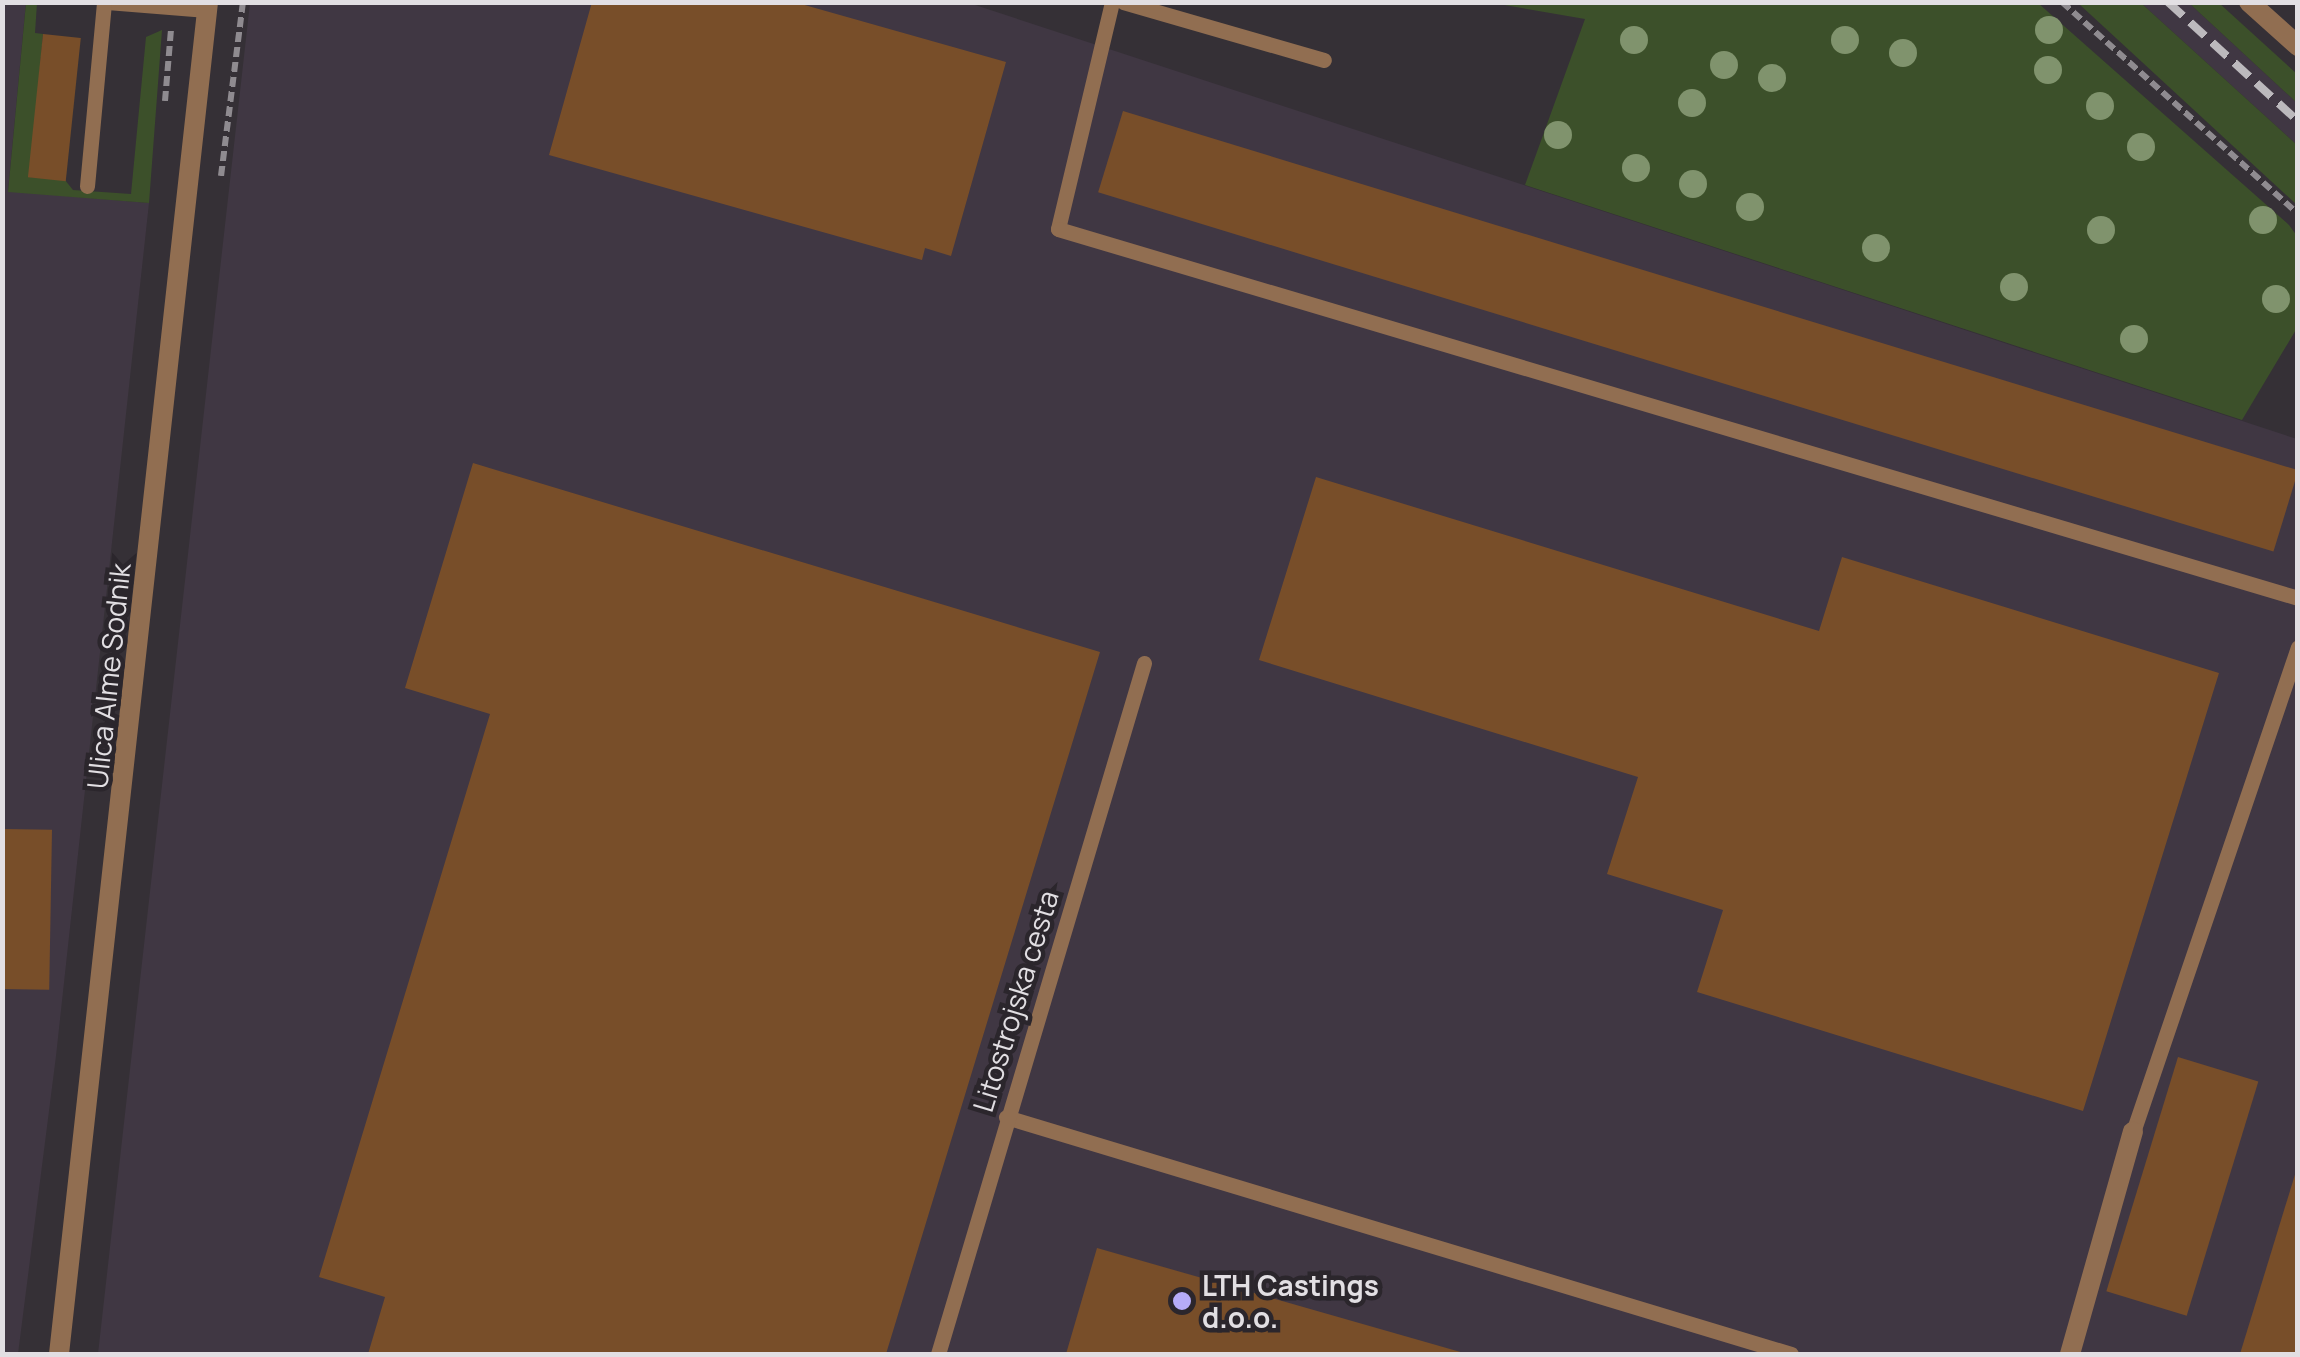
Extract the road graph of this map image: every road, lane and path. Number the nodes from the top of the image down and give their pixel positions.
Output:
1 (106, 2) edge
2 (1112, 2) edge
3 (1123, 2) edge
4 (2062, 2) edge
5 (2249, 2) edge
6 (207, 6) edge
7 (2298, 46) edge
8 (1324, 60) dead end
9 (87, 186) dead end
10 (2298, 214) edge
11 (2298, 598) edge
12 (2298, 646) edge
13 (1144, 663) dead end
14 (1006, 1117) junction
15 (2133, 1132) joint
16 (59, 1354) edge
17 (938, 1354) edge
18 (1791, 1354) edge
19 (2070, 1354) edge

1 - 6 lane
1 - 9 lane
2 - 11 lane
3 - 8 lane
4 - 10 path
5 - 7 street
6 - 16 street, Ulica Alme Sodnik
12 - 15 lane
13 - 14 lane, Litostrojska cesta
14 - 17 lane, Litostrojska cesta
14 - 18 lane
15 - 19 street

